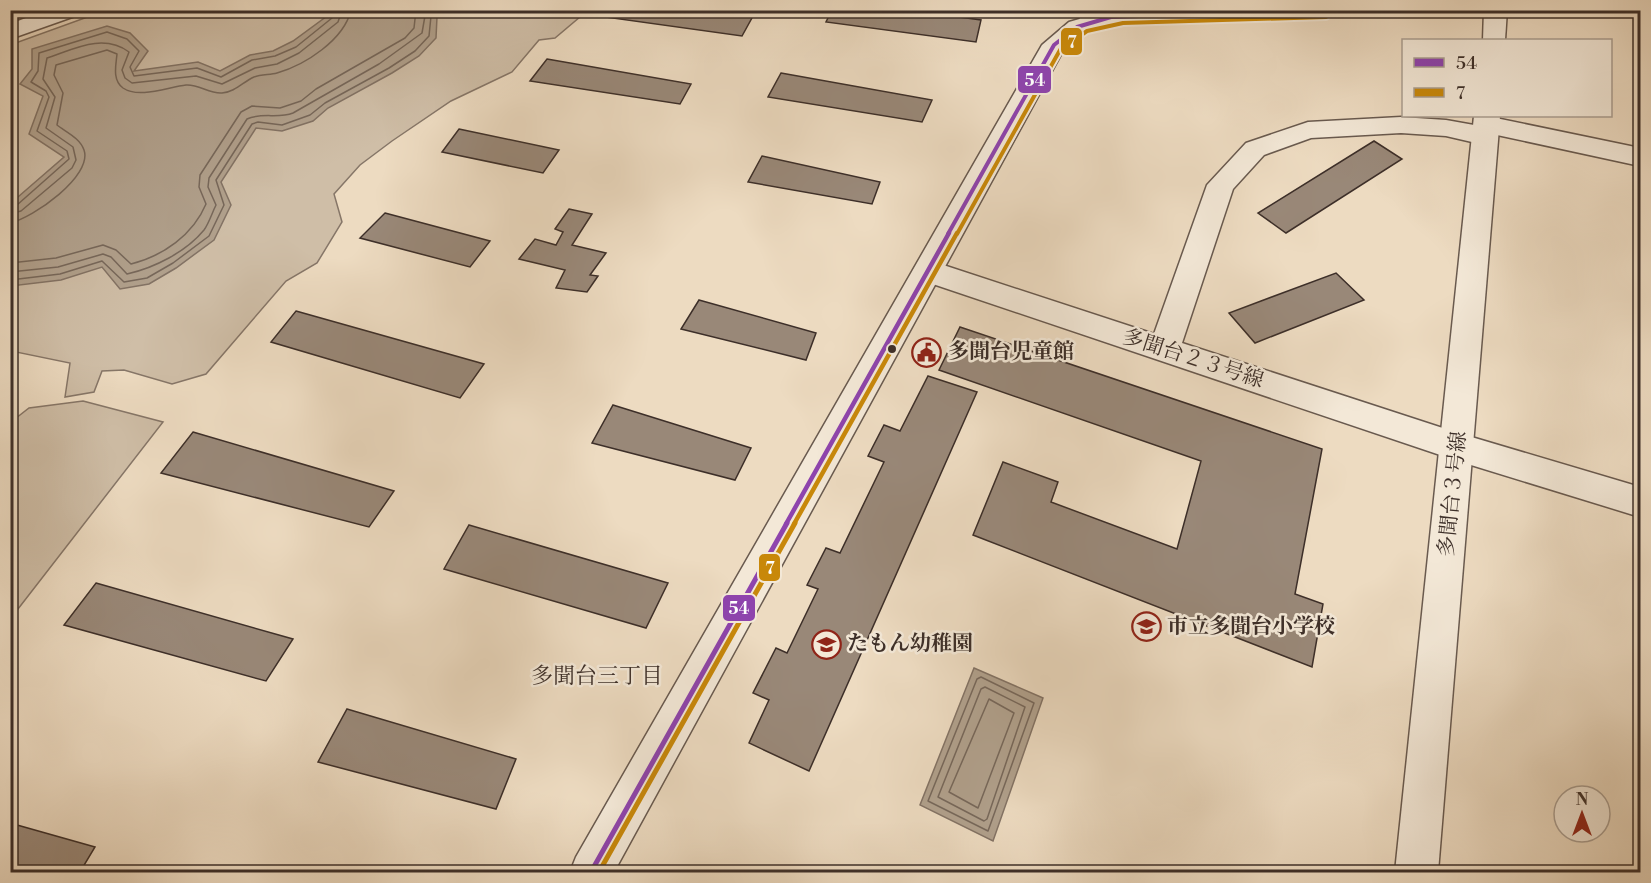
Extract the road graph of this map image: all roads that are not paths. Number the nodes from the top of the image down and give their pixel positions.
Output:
1 (70, 10) edge
2 (1326, 10) edge
3 (1496, 10) edge
4 (1246, 11) edge
5 (1088, 15) edge
6 (10, 32) edge
7 (1494, 39) edge
8 (1486, 125) edge
9 (1641, 157) edge
10 (928, 271) junction
11 (1164, 350) junction
12 (1458, 447) junction
13 (1641, 502) edge
14 (591, 873) edge
15 (1416, 873) edge

1 - 6 street
2 - 4 street
3 - 7 street
4 - 5 street
5 - 10 street
8 - 9 street
8 - 11 street
8 - 12 street, 多聞台３号線
10 - 11 street, 多聞台２３号線
10 - 14 street
11 - 12 street, 多聞台２３号線
12 - 13 street, 多聞台２３号線
12 - 15 street, 多聞台３号線

